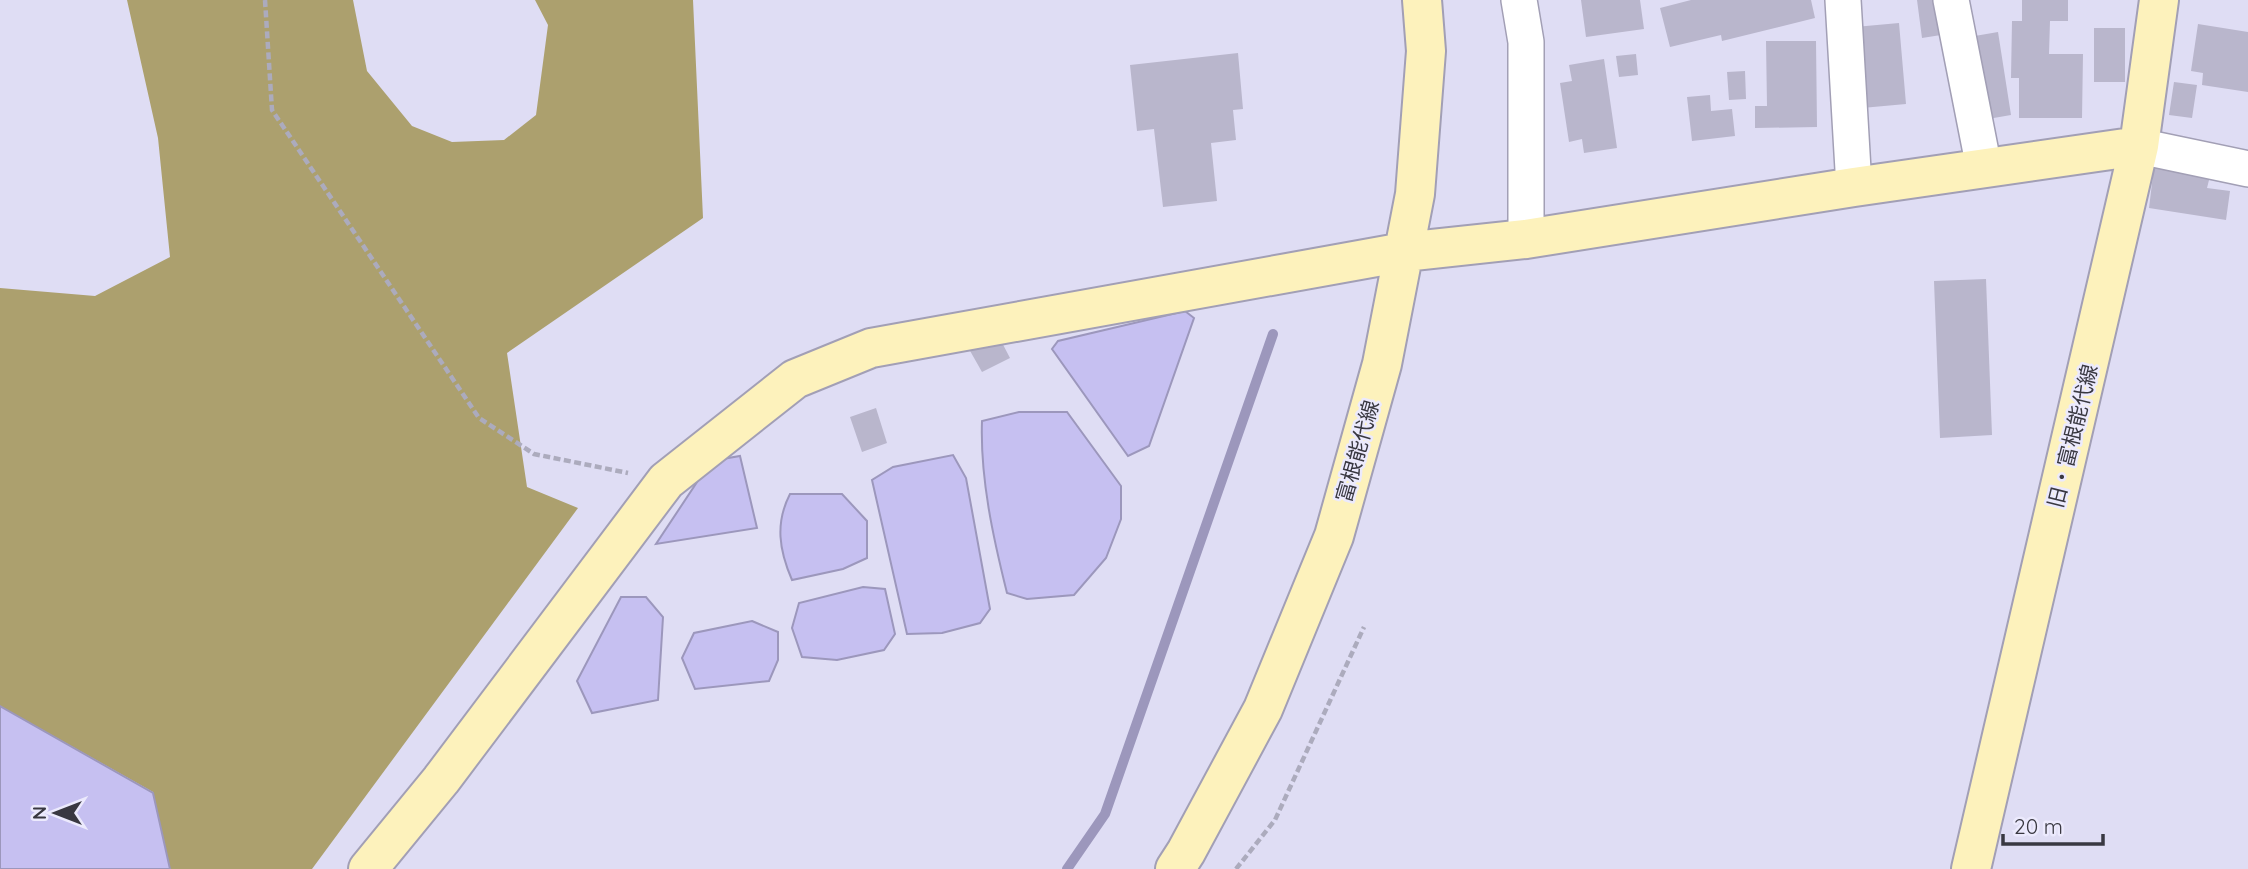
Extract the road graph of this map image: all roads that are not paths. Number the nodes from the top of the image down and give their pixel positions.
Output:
1 (1422, 0) edge
2 (1519, 0) edge
3 (1843, 0) edge
4 (1951, 0) edge
5 (2159, 0) edge
6 (2139, 146) junction
7 (1984, 168) junction
8 (2248, 169) edge
9 (1854, 187) junction
10 (1526, 239) junction
11 (1404, 252) junction
12 (368, 869) edge
13 (1175, 869) edge
14 (1971, 869) edge

1 - 11 street, 富根能代線
2 - 10 street
3 - 9 street
4 - 7 street
5 - 6 street, 旧・富根能代線
6 - 7 street
6 - 8 street
6 - 14 street, 旧・富根能代線
7 - 9 street
9 - 10 street
10 - 11 street
11 - 12 street
11 - 13 street, 富根能代線

